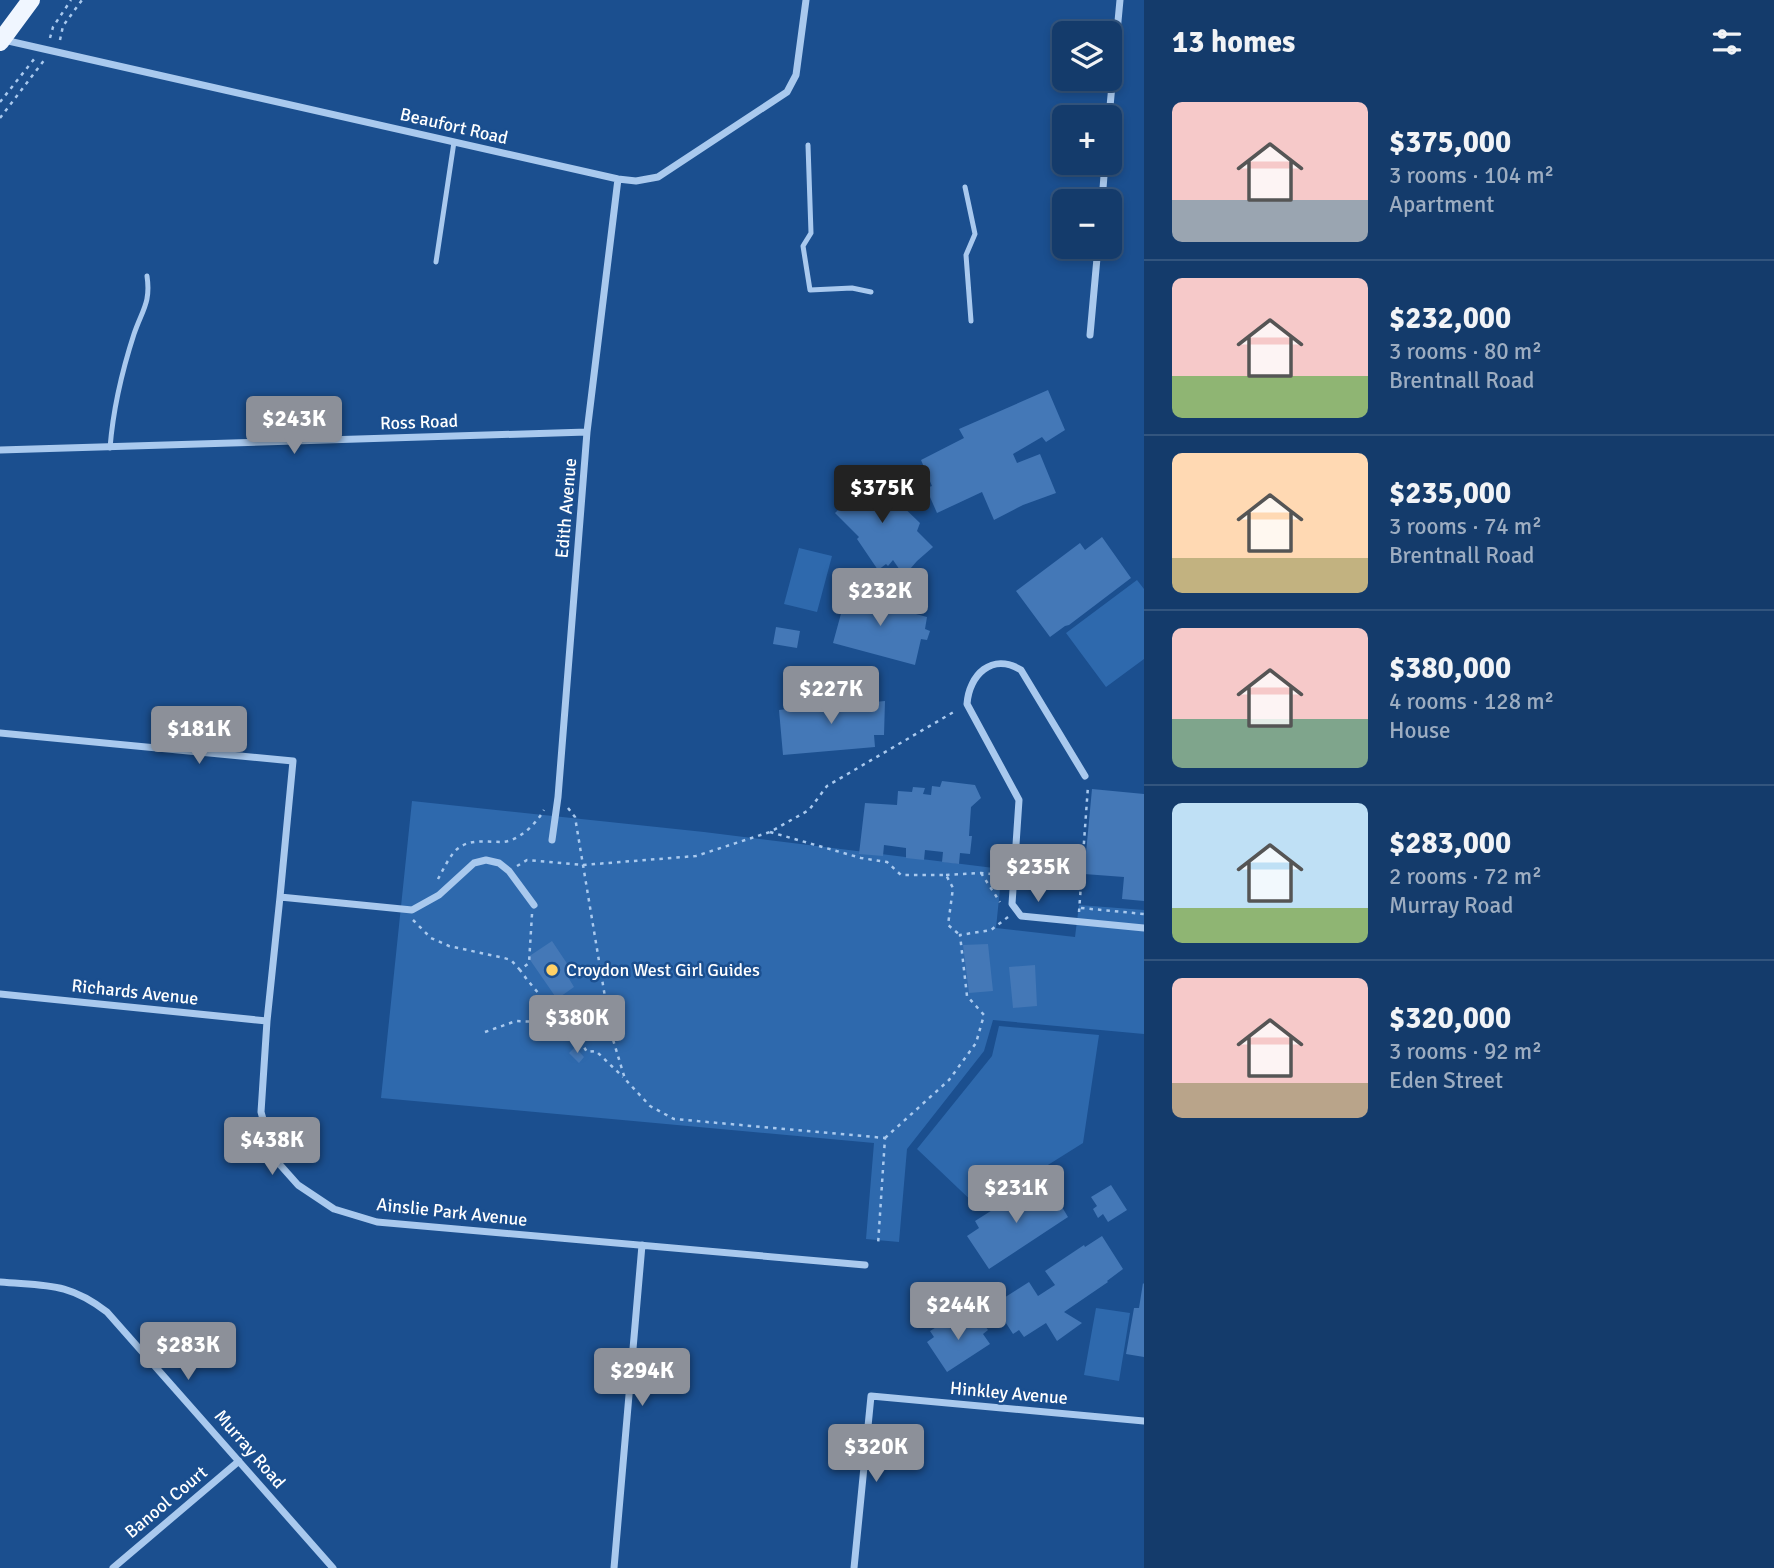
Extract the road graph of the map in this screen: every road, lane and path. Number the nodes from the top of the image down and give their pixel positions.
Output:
1 (31, 0) edge
2 (806, 0) edge
3 (1120, 0) edge
4 (1, 40) edge
5 (1110, 105) edge
6 (454, 142) junction
7 (808, 145) dead end
8 (618, 179) junction
9 (965, 187) dead end
10 (1097, 259) edge
11 (436, 262) dead end
12 (147, 276) dead end
13 (871, 292) dead end
14 (971, 321) dead end
15 (1090, 335) dead end
16 (587, 432) junction
17 (110, 448) junction
18 (0, 450) edge
19 (967, 704) junction
20 (0, 733) edge
21 (1085, 776) joint
22 (558, 797) junction
23 (545, 802) dead end
24 (770, 832) junction
25 (552, 840) dead end
26 (583, 865) junction
27 (509, 871) junction
28 (981, 873) junction
29 (946, 875) junction
30 (1014, 876) junction
31 (437, 882) dead end
32 (280, 897) junction
33 (534, 905) joint
34 (1002, 905) dead end
35 (1080, 908) junction
36 (406, 909) junction
37 (1016, 911) junction
38 (1002, 913) dead end
39 (1144, 914) edge
40 (1004, 920) junction
41 (1078, 922) junction
42 (1144, 928) edge
43 (960, 935) junction
44 (520, 970) junction
45 (0, 994) edge
46 (267, 1021) junction
47 (566, 1023) junction
48 (485, 1032) dead end
49 (625, 1079) junction
50 (885, 1138) junction
51 (642, 1245) junction
52 (878, 1245) dead end
53 (865, 1265) dead end
54 (0, 1282) edge
55 (1144, 1421) edge
56 (239, 1461) junction
57 (113, 1568) edge
58 (333, 1568) edge
59 (614, 1568) edge
60 (854, 1568) edge

1 - 4 main road
2 - 8 street, Beaufort Road
3 - 5 street
4 - 6 street, Beaufort Road
6 - 8 street, Beaufort Road
6 - 11 lane
7 - 13 lane
8 - 16 street, Edith Avenue
9 - 14 lane
10 - 15 street
12 - 17 lane
16 - 17 street, Ross Road
16 - 22 street, Edith Avenue
17 - 18 street, Ross Road
19 - 21 street
19 - 24 path
19 - 30 street
20 - 32 street, Ainslie Park Avenue
21 - 35 path
22 - 25 street, Edith Avenue
22 - 26 path
23 - 31 path
24 - 26 path
24 - 29 path
26 - 27 path
26 - 49 path
27 - 33 street
27 - 36 street
28 - 29 path
28 - 30 path
28 - 34 path
29 - 43 path
30 - 37 street
32 - 36 street
32 - 46 street, Ainslie Park Avenue
33 - 44 path
35 - 39 path
35 - 41 path
36 - 44 path
37 - 40 path
37 - 41 street
38 - 40 path
40 - 43 path
41 - 42 street
43 - 50 path
44 - 47 path
45 - 46 street, Richards Avenue
46 - 51 street, Ainslie Park Avenue
47 - 48 path
47 - 49 path
49 - 50 path
50 - 52 path
51 - 53 street, Ainslie Park Avenue
51 - 59 street
54 - 56 street, Murray Road
55 - 60 street, Hinkley Avenue
56 - 57 street, Banool Court
56 - 58 street, Murray Road

